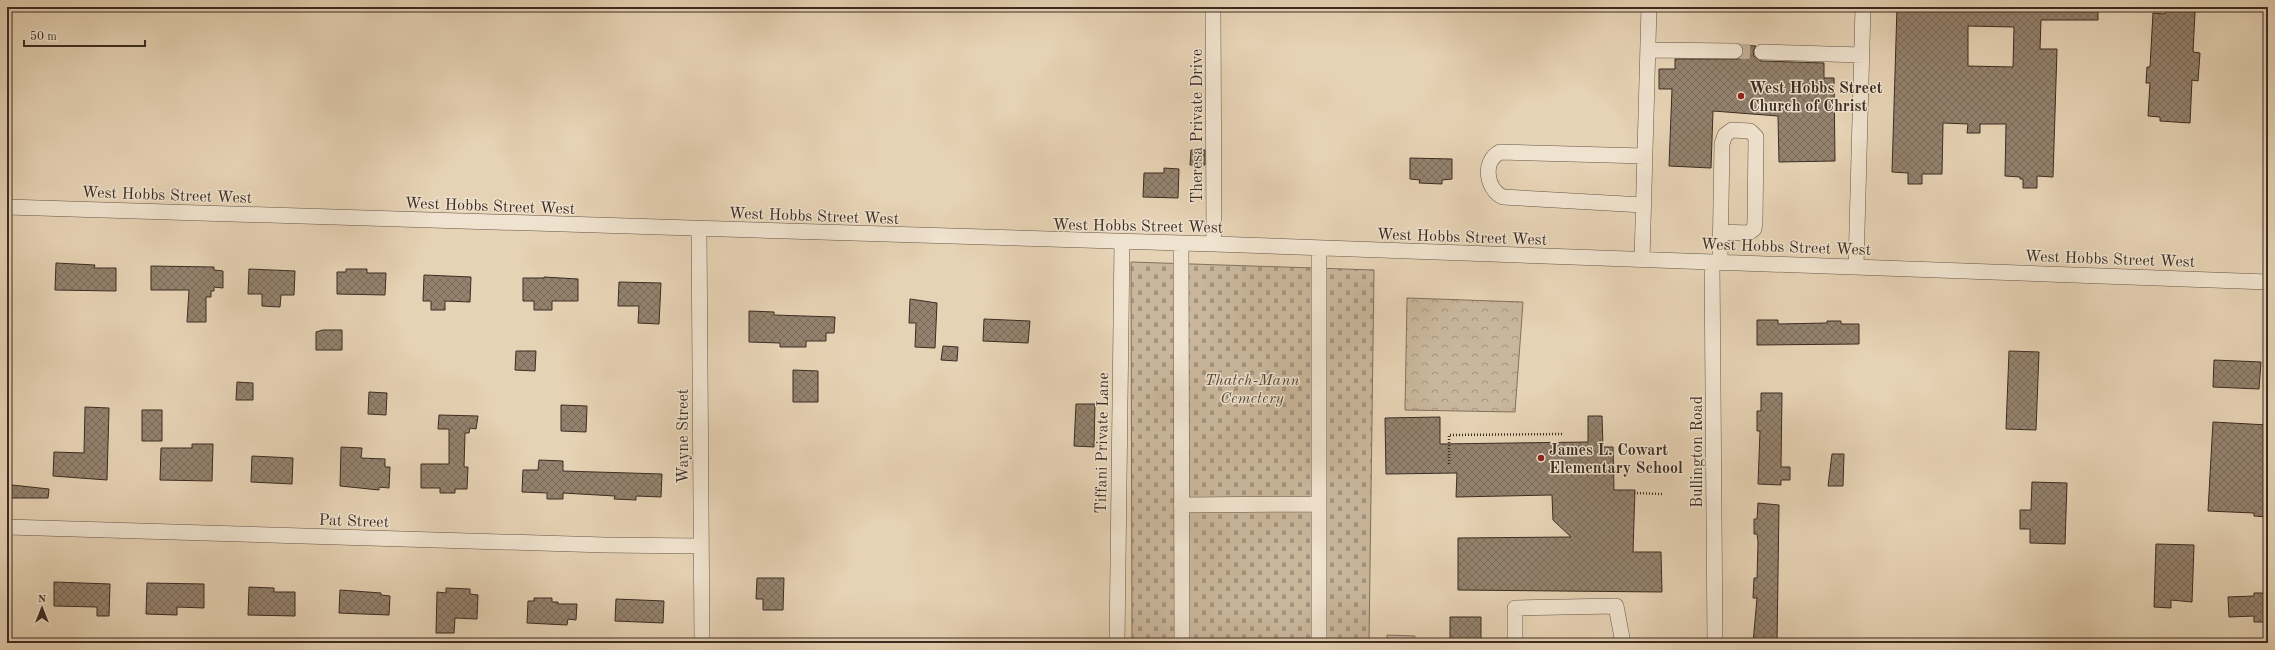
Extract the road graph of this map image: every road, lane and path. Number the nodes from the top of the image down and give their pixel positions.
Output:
1 (1213, 7) edge
2 (1649, 7) edge
3 (1863, 7) edge
4 (1648, 50) junction
5 (1735, 51) tunnel mouth
6 (1762, 52) tunnel mouth
7 (1862, 55) junction
8 (1645, 156) junction
9 (1643, 205) junction
10 (7, 207) edge
11 (699, 230) junction
12 (1720, 232) junction
13 (1122, 243) junction
14 (1181, 244) junction
15 (1214, 244) junction
16 (1319, 249) junction
17 (1642, 260) junction
18 (1716, 262) junction
19 (1856, 267) junction
20 (2268, 282) edge
21 (1564, 434) dead end
22 (1449, 464) dead end
23 (1634, 493) dead end
24 (1662, 494) dead end
25 (1318, 504) junction
26 (1181, 505) junction
27 (7, 527) edge
28 (701, 546) junction
29 (702, 643) edge
30 (1117, 643) edge
31 (1182, 643) edge
32 (1319, 643) edge
33 (1515, 643) edge
34 (1623, 643) edge
35 (1715, 643) edge

1 - 15 street, Theresa Private Drive
2 - 4 street
3 - 7 street
4 - 5 street
4 - 8 street
6 - 7 street
7 - 19 street
8 - 9 street
8 - 9 street
9 - 17 street
10 - 11 street, West Hobbs Street West
11 - 13 street, West Hobbs Street West
11 - 28 street, Wayne Street
12 - 12 street, Bullington Road
12 - 18 street, Bullington Road
13 - 14 street, West Hobbs Street West
13 - 30 street, Tiffani Private Lane
14 - 15 street, West Hobbs Street West
14 - 26 street
15 - 16 street, West Hobbs Street West
16 - 17 street, West Hobbs Street West
16 - 25 street
17 - 18 street, West Hobbs Street West
18 - 19 street, West Hobbs Street West
18 - 35 street, Bullington Road
19 - 20 street, West Hobbs Street West
21 - 22 path
23 - 24 path
25 - 26 street
25 - 32 street
26 - 31 street
27 - 28 street, Pat Street
28 - 29 street, Wayne Street
33 - 34 street

